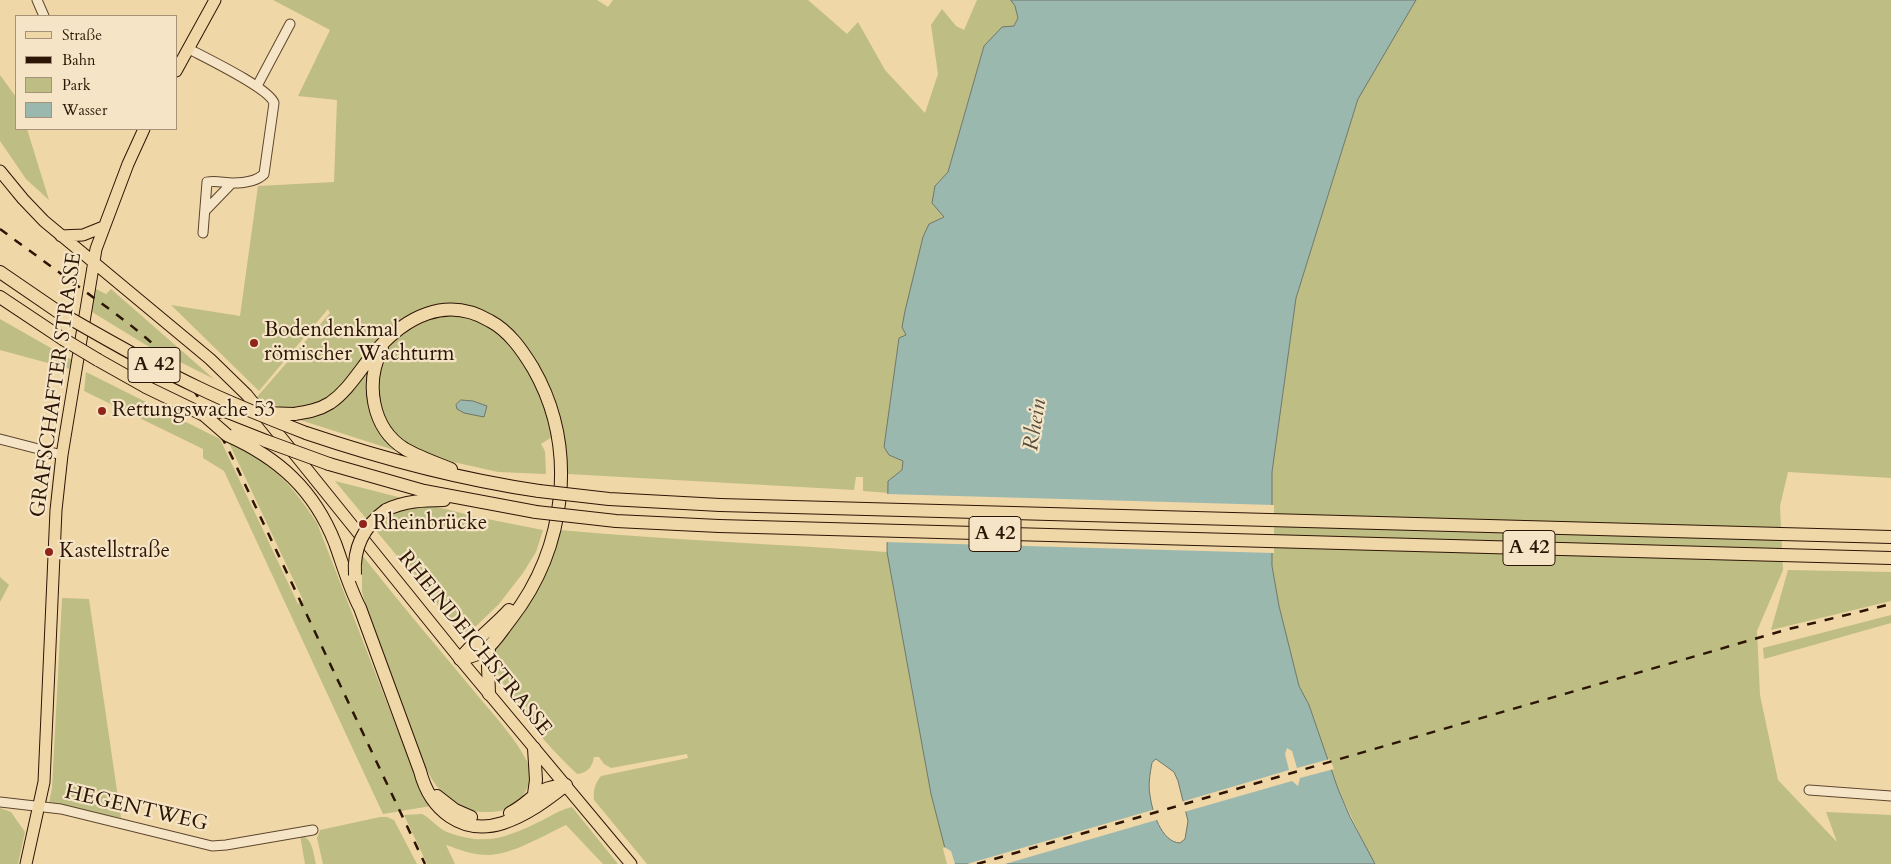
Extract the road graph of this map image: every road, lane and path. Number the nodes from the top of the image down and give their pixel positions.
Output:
1 (36, 0) edge
2 (215, 0) edge
3 (44, 15) edge
4 (290, 24) dead end
5 (189, 49) junction
6 (178, 68) edge
7 (257, 86) junction
8 (144, 130) edge
9 (0, 172) edge
10 (232, 183) junction
11 (206, 191) junction
12 (216, 200) junction
13 (205, 211) junction
14 (103, 227) junction
15 (203, 233) dead end
16 (61, 236) junction
17 (93, 262) junction
18 (0, 272) edge
19 (0, 297) edge
20 (387, 340) junction
21 (254, 413) junction
22 (225, 429) junction
23 (0, 439) edge
24 (62, 455) junction
25 (491, 484) junction
26 (461, 499) junction
27 (1891, 537) edge
28 (1891, 558) edge
29 (538, 573) junction
30 (360, 608) junction
31 (489, 647) junction
32 (460, 659) junction
33 (489, 694) junction
34 (534, 748) junction
35 (420, 772) junction
36 (566, 785) junction
37 (1808, 790) dead end
38 (534, 794) junction
39 (1891, 796) edge
40 (0, 802) edge
41 (40, 806) junction
42 (313, 830) dead end
43 (26, 864) edge
44 (631, 864) edge

1 - 3 street
2 - 5 main road
4 - 7 street
5 - 6 main road
5 - 7 street
7 - 10 street
8 - 14 main road, GRAFSCHAFTER STRASSE
9 - 16 main road, RHEINDEICHSTRASSE
10 - 11 street
10 - 12 street
11 - 12 street
11 - 13 street
12 - 13 street
13 - 15 street
14 - 16 main road
14 - 17 main road, GRAFSCHAFTER STRASSE
16 - 17 main road, RHEINDEICHSTRASSE
17 - 24 main road, GRAFSCHAFTER STRASSE
17 - 32 main road, RHEINDEICHSTRASSE
18 - 21 highway, A 42, bridge
19 - 22 highway, A 42, bridge
20 - 21 highway, bridge
20 - 25 highway
20 - 29 highway
21 - 25 highway, A 42, bridge
22 - 26 highway, A 42, bridge
22 - 30 highway
23 - 24 street
24 - 41 main road, GRAFSCHAFTER STRASSE
25 - 27 highway, A 42, bridge
26 - 28 highway, A 42, bridge
26 - 30 highway, bridge
29 - 31 highway
29 - 32 highway
30 - 35 highway
31 - 32 highway
31 - 33 highway
32 - 33 main road, RHEINDEICHSTRASSE
33 - 34 main road, RHEINDEICHSTRASSE
34 - 36 main road, RHEINDEICHSTRASSE
34 - 38 highway
35 - 36 highway
35 - 38 highway
36 - 38 highway
36 - 44 main road, RHEINDEICHSTRASSE
37 - 39 street
40 - 41 street, HEGENTWEG
41 - 42 street, HEGENTWEG
41 - 43 main road, GRAFSCHAFTER STRASSE

